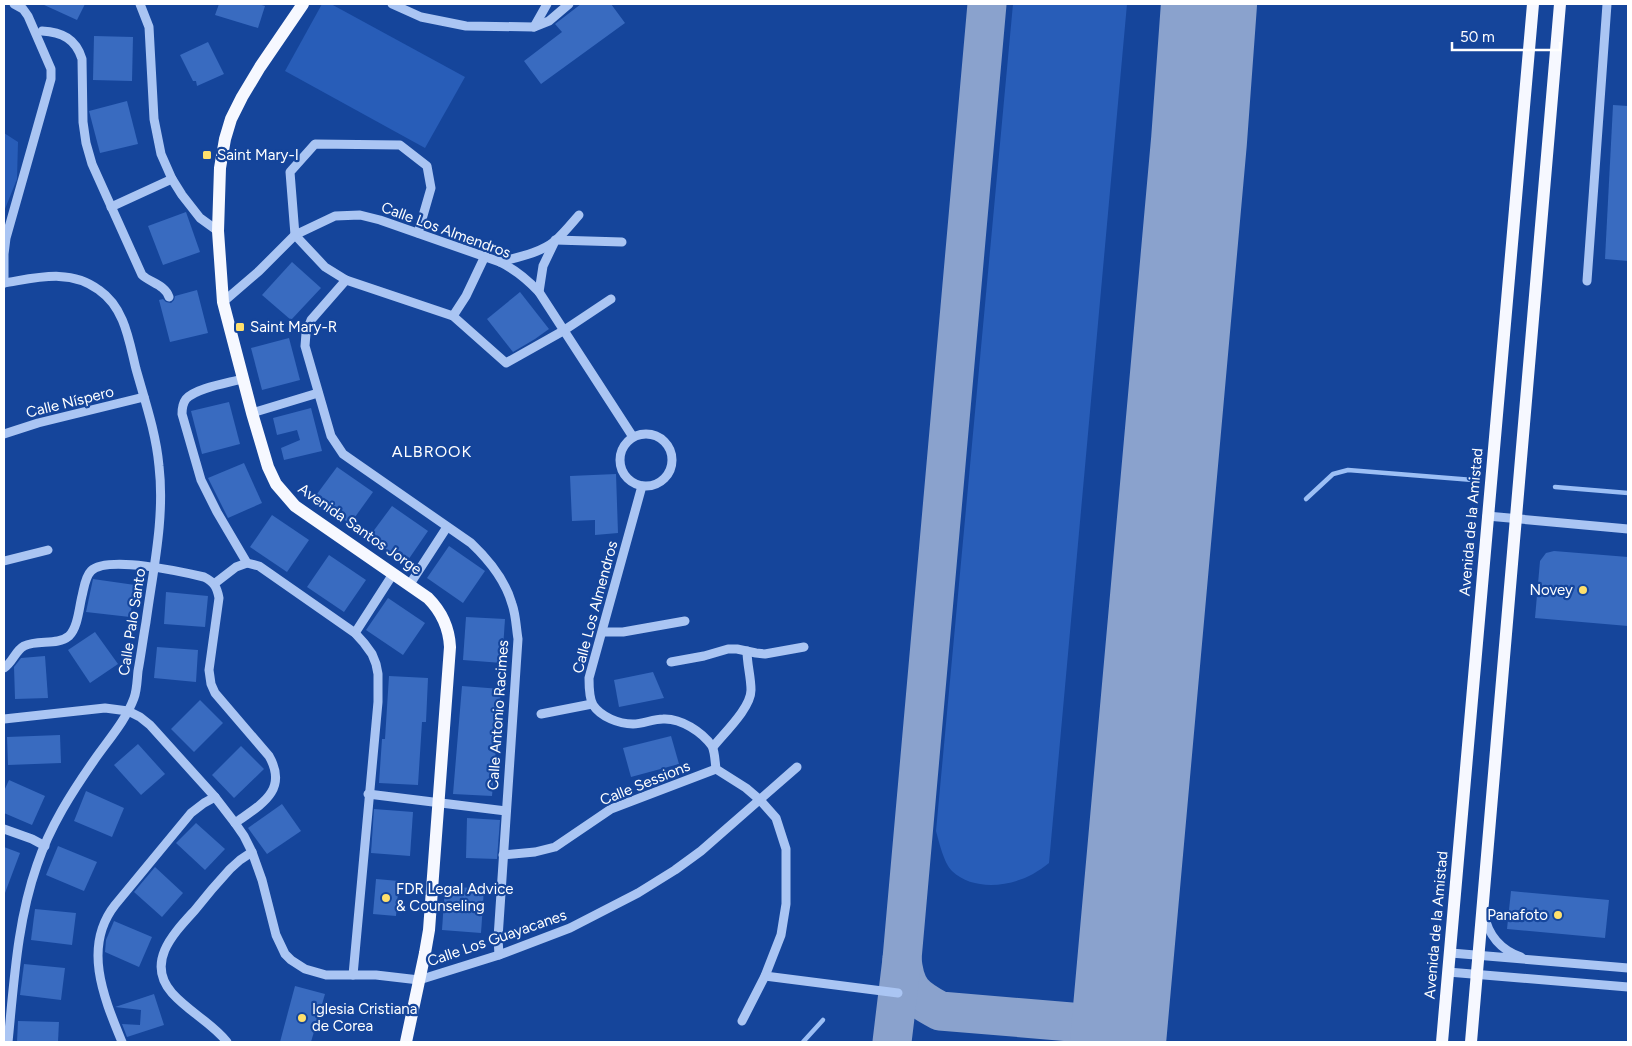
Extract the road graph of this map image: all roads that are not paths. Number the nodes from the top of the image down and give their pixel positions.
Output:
1 (14, 4) edge
2 (140, 4) edge
3 (301, 4) edge
4 (392, 4) edge
5 (547, 4) edge
6 (569, 4) edge
7 (1533, 4) edge
8 (1560, 4) edge
9 (1607, 4) edge
10 (534, 27) junction
11 (42, 31) dead end
12 (172, 179) junction
13 (111, 207) junction
14 (579, 215) dead end
15 (218, 231) junction
16 (418, 233) junction
17 (295, 235) junction
18 (555, 240) junction
19 (622, 242) dead end
20 (485, 256) junction
21 (500, 262) junction
22 (346, 280) junction
23 (1587, 281) dead end
24 (4, 283) edge
25 (540, 292) junction
26 (169, 297) dead end
27 (611, 299) dead end
28 (223, 302) junction
29 (452, 316) junction
30 (563, 331) junction
31 (242, 379) junction
32 (318, 393) junction
33 (144, 397) junction
34 (252, 413) junction
35 (4, 434) edge
36 (633, 437) junction
37 (642, 486) junction
38 (1487, 516) junction
39 (1515, 519) junction
40 (447, 527) junction
41 (1628, 529) edge
42 (48, 550) dead end
43 (4, 561) edge
44 (246, 563) junction
45 (154, 567) junction
46 (393, 574) junction
47 (214, 584) junction
48 (410, 584) junction
49 (686, 621) dead end
50 (602, 632) junction
51 (355, 633) junction
52 (804, 647) dead end
53 (747, 651) junction
54 (671, 662) dead end
55 (4, 668) edge
56 (592, 704) junction
57 (128, 711) junction
58 (541, 714) dead end
59 (4, 719) edge
60 (713, 748) junction
61 (796, 767) dead end
62 (716, 769) junction
63 (368, 794) junction
64 (215, 797) junction
65 (760, 800) junction
66 (438, 804) junction
67 (506, 811) junction
68 (235, 822) junction
69 (4, 829) edge
70 (44, 846) junction
71 (252, 852) junction
72 (503, 855) junction
73 (1483, 908) junction
74 (1451, 953) junction
75 (499, 955) junction
76 (1478, 956) junction
77 (1533, 960) junction
78 (1628, 968) edge
79 (1448, 972) junction
80 (353, 975) junction
81 (1477, 975) junction
82 (765, 976) junction
83 (419, 980) junction
84 (1628, 987) edge
85 (898, 993) dead end
86 (742, 1021) dead end
87 (8, 1042) edge
88 (122, 1042) edge
89 (227, 1042) edge
90 (406, 1042) edge
91 (1442, 1042) edge
92 (1471, 1042) edge

1 - 24 street
2 - 12 street
3 - 15 main road, Avenida Santos Jorge
4 - 10 street
5 - 10 street
6 - 10 street
7 - 38 main road, Avenida de la Amistad
8 - 39 main road
9 - 23 street
11 - 13 street
12 - 13 street
12 - 15 street
13 - 26 street
14 - 18 street
15 - 28 main road, Avenida Santos Jorge
16 - 17 street, Calle Los Almendros
16 - 17 street
16 - 20 street, Calle Los Almendros
17 - 22 street
17 - 28 street, Calle Los Almendros
18 - 19 street
18 - 21 street
18 - 25 street
20 - 21 street, Calle Los Almendros
20 - 29 street
21 - 25 street, Calle Los Almendros
22 - 29 street
22 - 32 street, Calle Antonio Racimes
24 - 33 street, Calle Palo Santo
25 - 30 street, Calle Los Almendros
27 - 30 street
28 - 31 main road, Avenida Santos Jorge
29 - 30 street
30 - 36 street, Calle Los Almendros
31 - 34 main road, Avenida Santos Jorge
31 - 44 street
32 - 34 street
32 - 40 street, Calle Antonio Racimes
33 - 35 street, Calle Níspero
33 - 45 street, Calle Palo Santo
34 - 46 main road, Avenida Santos Jorge
36 - 37 street
36 - 37 street
37 - 50 street, Calle Los Almendros
38 - 39 street
38 - 74 main road, Avenida de la Amistad
39 - 41 street
39 - 73 main road
40 - 48 street
40 - 67 street, Calle Antonio Racimes
42 - 43 street
44 - 47 street
44 - 51 street
45 - 47 street
45 - 55 street
45 - 57 street, Calle Palo Santo
46 - 48 main road, Avenida Santos Jorge
46 - 51 street
47 - 68 street
48 - 66 main road, Avenida Santos Jorge
49 - 50 street
50 - 56 street, Calle Los Almendros
51 - 63 street
52 - 53 street
53 - 54 street
53 - 60 street
56 - 58 street
56 - 60 street
57 - 59 street, Calle Los Guayacanes
57 - 64 street, Calle Los Guayacanes
57 - 70 street, Calle Palo Santo
60 - 62 street
61 - 65 street, Calle Los Guayacanes
62 - 65 street
62 - 72 street, Calle Sessions
63 - 66 street
63 - 80 street
64 - 68 street, Calle Los Guayacanes
64 - 88 street
65 - 75 street, Calle Los Guayacanes
65 - 82 street
66 - 67 street
66 - 83 main road, Avenida Santos Jorge
67 - 72 street, Calle Antonio Racimes
68 - 71 street, Calle Los Guayacanes
69 - 70 street
70 - 87 street, Calle Palo Santo
71 - 80 street, Calle Los Guayacanes
71 - 89 street
72 - 75 street, Calle Antonio Racimes
73 - 76 main road
73 - 77 street
74 - 76 street
74 - 79 main road, Avenida de la Amistad
75 - 83 street, Calle Los Guayacanes
76 - 77 street
76 - 81 main road
77 - 78 street
79 - 81 street
79 - 91 main road, Avenida de la Amistad
80 - 83 street, Calle Los Guayacanes
81 - 84 street
81 - 92 main road
82 - 85 street
82 - 86 street
83 - 90 main road, Avenida Santos Jorge

